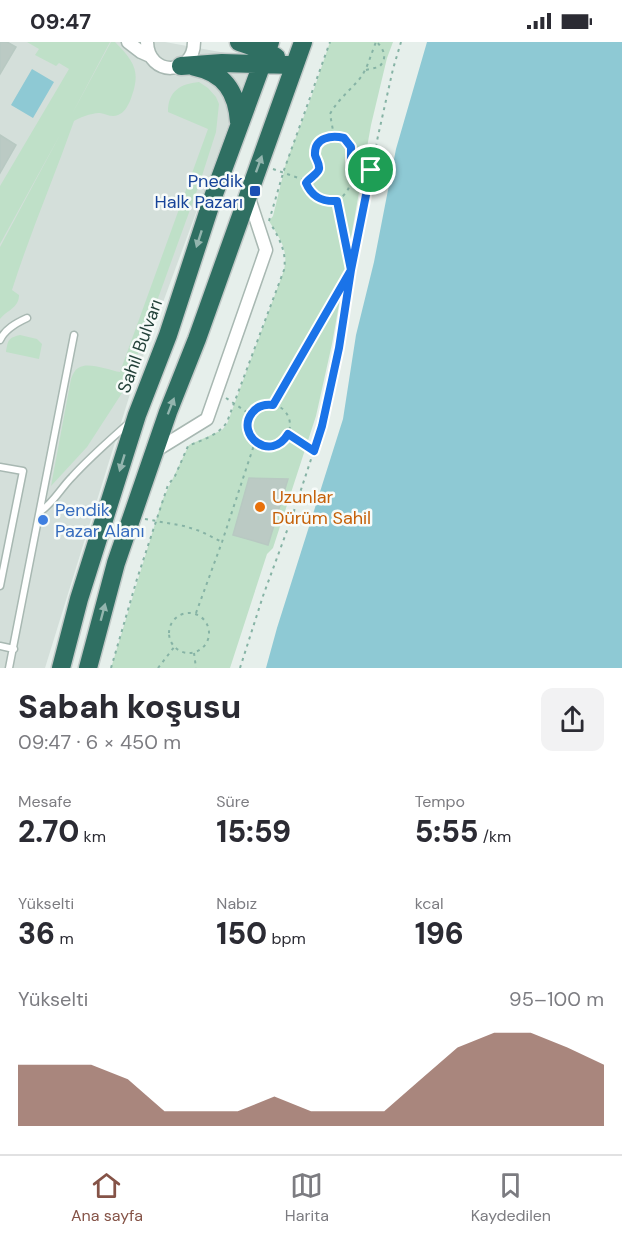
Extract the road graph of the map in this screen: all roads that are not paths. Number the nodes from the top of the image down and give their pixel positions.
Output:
1 (128, 42) edge
2 (147, 42) edge
3 (194, 42) edge
4 (239, 42) edge
5 (303, 42) edge
6 (266, 53) edge
7 (150, 56) junction
8 (294, 65) junction
9 (181, 66) junction
10 (239, 126) junction
11 (248, 195) junction
12 (27, 318) dead end
13 (74, 335) dead end
14 (0, 340) edge
15 (137, 415) junction
16 (155, 451) junction
17 (0, 467) edge
18 (41, 511) junction
19 (0, 586) edge
20 (0, 646) edge
21 (14, 649) junction
22 (9, 668) edge
23 (61, 668) edge
24 (88, 668) edge

1 - 7 street
2 - 7 street
3 - 9 street
4 - 6 highway
5 - 8 highway
6 - 8 highway
6 - 9 highway
6 - 10 highway, Sahil Bulvarı
7 - 9 street
11 -> 8 highway
9 - 10 highway
10 -> 15 highway, Sahil Bulvarı
16 -> 11 highway
11 - 16 street
12 - 14 lane
13 - 18 lane
15 - 18 lane
15 -> 23 highway, Sahil Bulvarı
24 -> 16 highway
17 - 19 lane
18 - 21 lane
20 - 21 lane
21 - 22 lane

